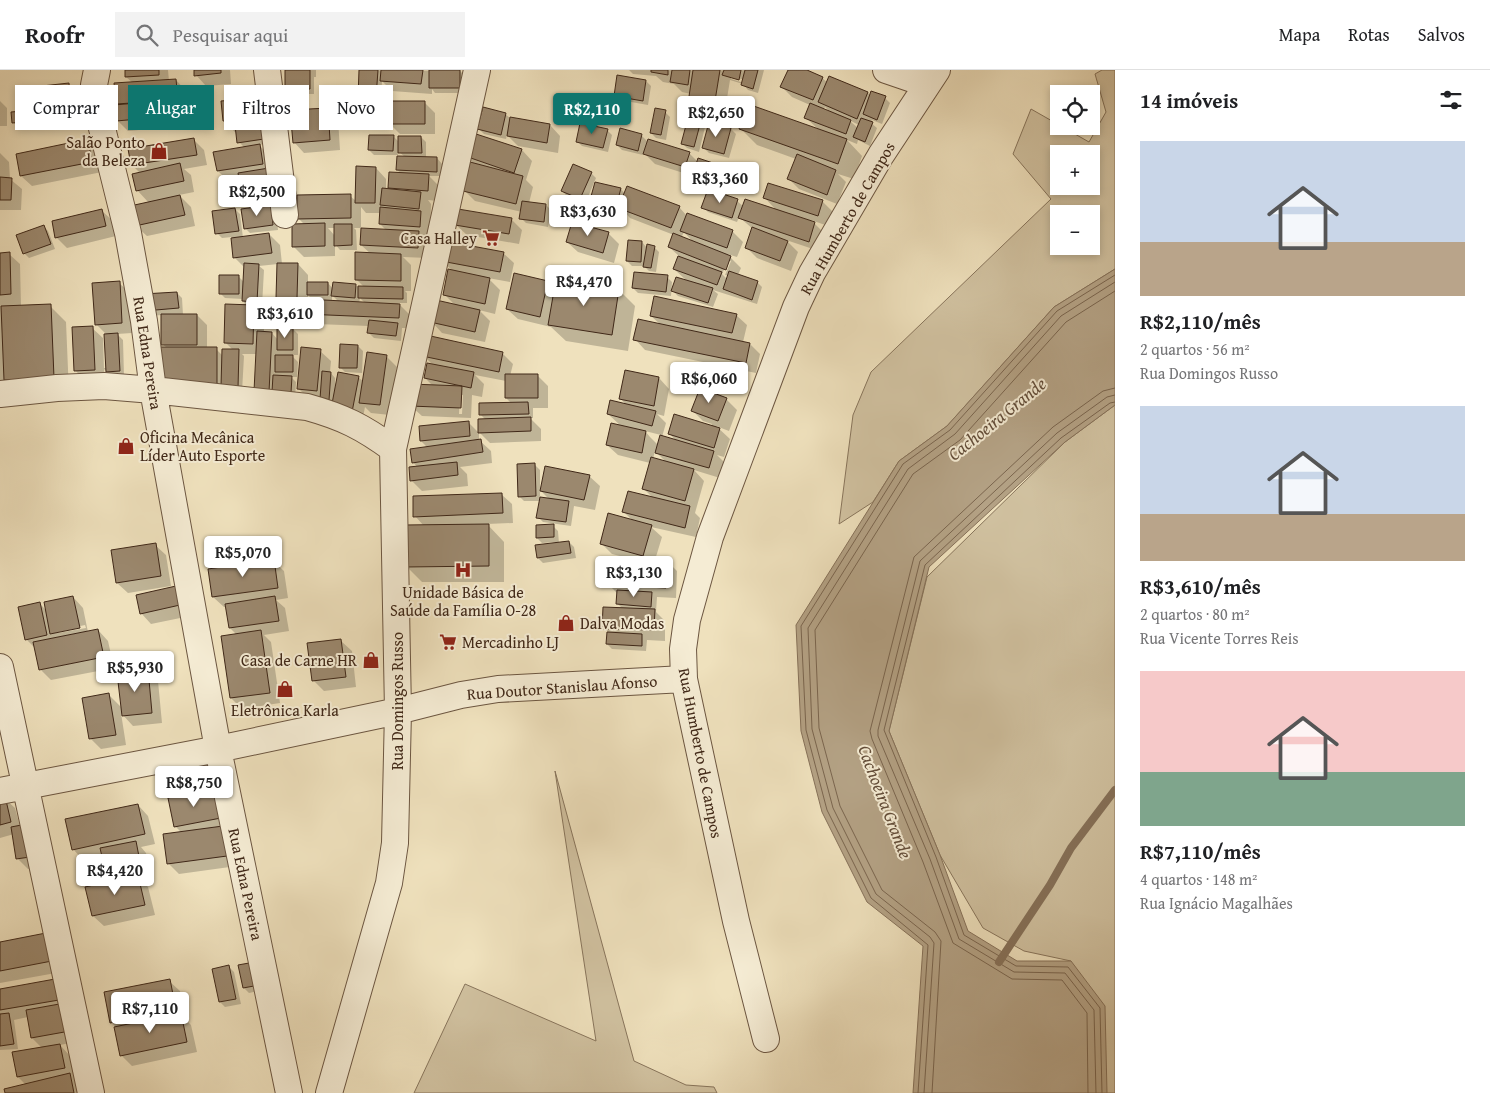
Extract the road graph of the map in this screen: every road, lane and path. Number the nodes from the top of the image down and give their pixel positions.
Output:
1 (267, 70) edge
2 (477, 70) edge
3 (886, 70) edge
4 (932, 77) edge
5 (96, 78) edge
6 (285, 214) dead end
7 (153, 390) junction
8 (0, 394) edge
9 (393, 449) junction
10 (0, 667) edge
11 (684, 679) junction
12 (398, 711) junction
13 (218, 749) junction
14 (12, 788) edge
15 (766, 1039) dead end
16 (91, 1093) edge
17 (289, 1093) edge
18 (329, 1093) edge

1 - 6 street
2 - 9 street, Rua Domingos Russo
3 - 4 street
4 - 11 street, Rua Humberto de Campos
5 - 7 street, Rua Edna Pereira
7 - 8 street
7 - 9 street
7 - 13 street, Rua Edna Pereira
9 - 12 street, Rua Domingos Russo
10 - 14 street
11 - 12 street, Rua Doutor Stanislau Afonso
11 - 15 street, Rua Humberto de Campos
12 - 13 street, Rua Doutor Stanislau Afonso
12 - 18 street, Rua Domingos Russo
13 - 14 street, Rua Doutor Stanislau Afonso
13 - 17 street, Rua Edna Pereira
14 - 16 street

